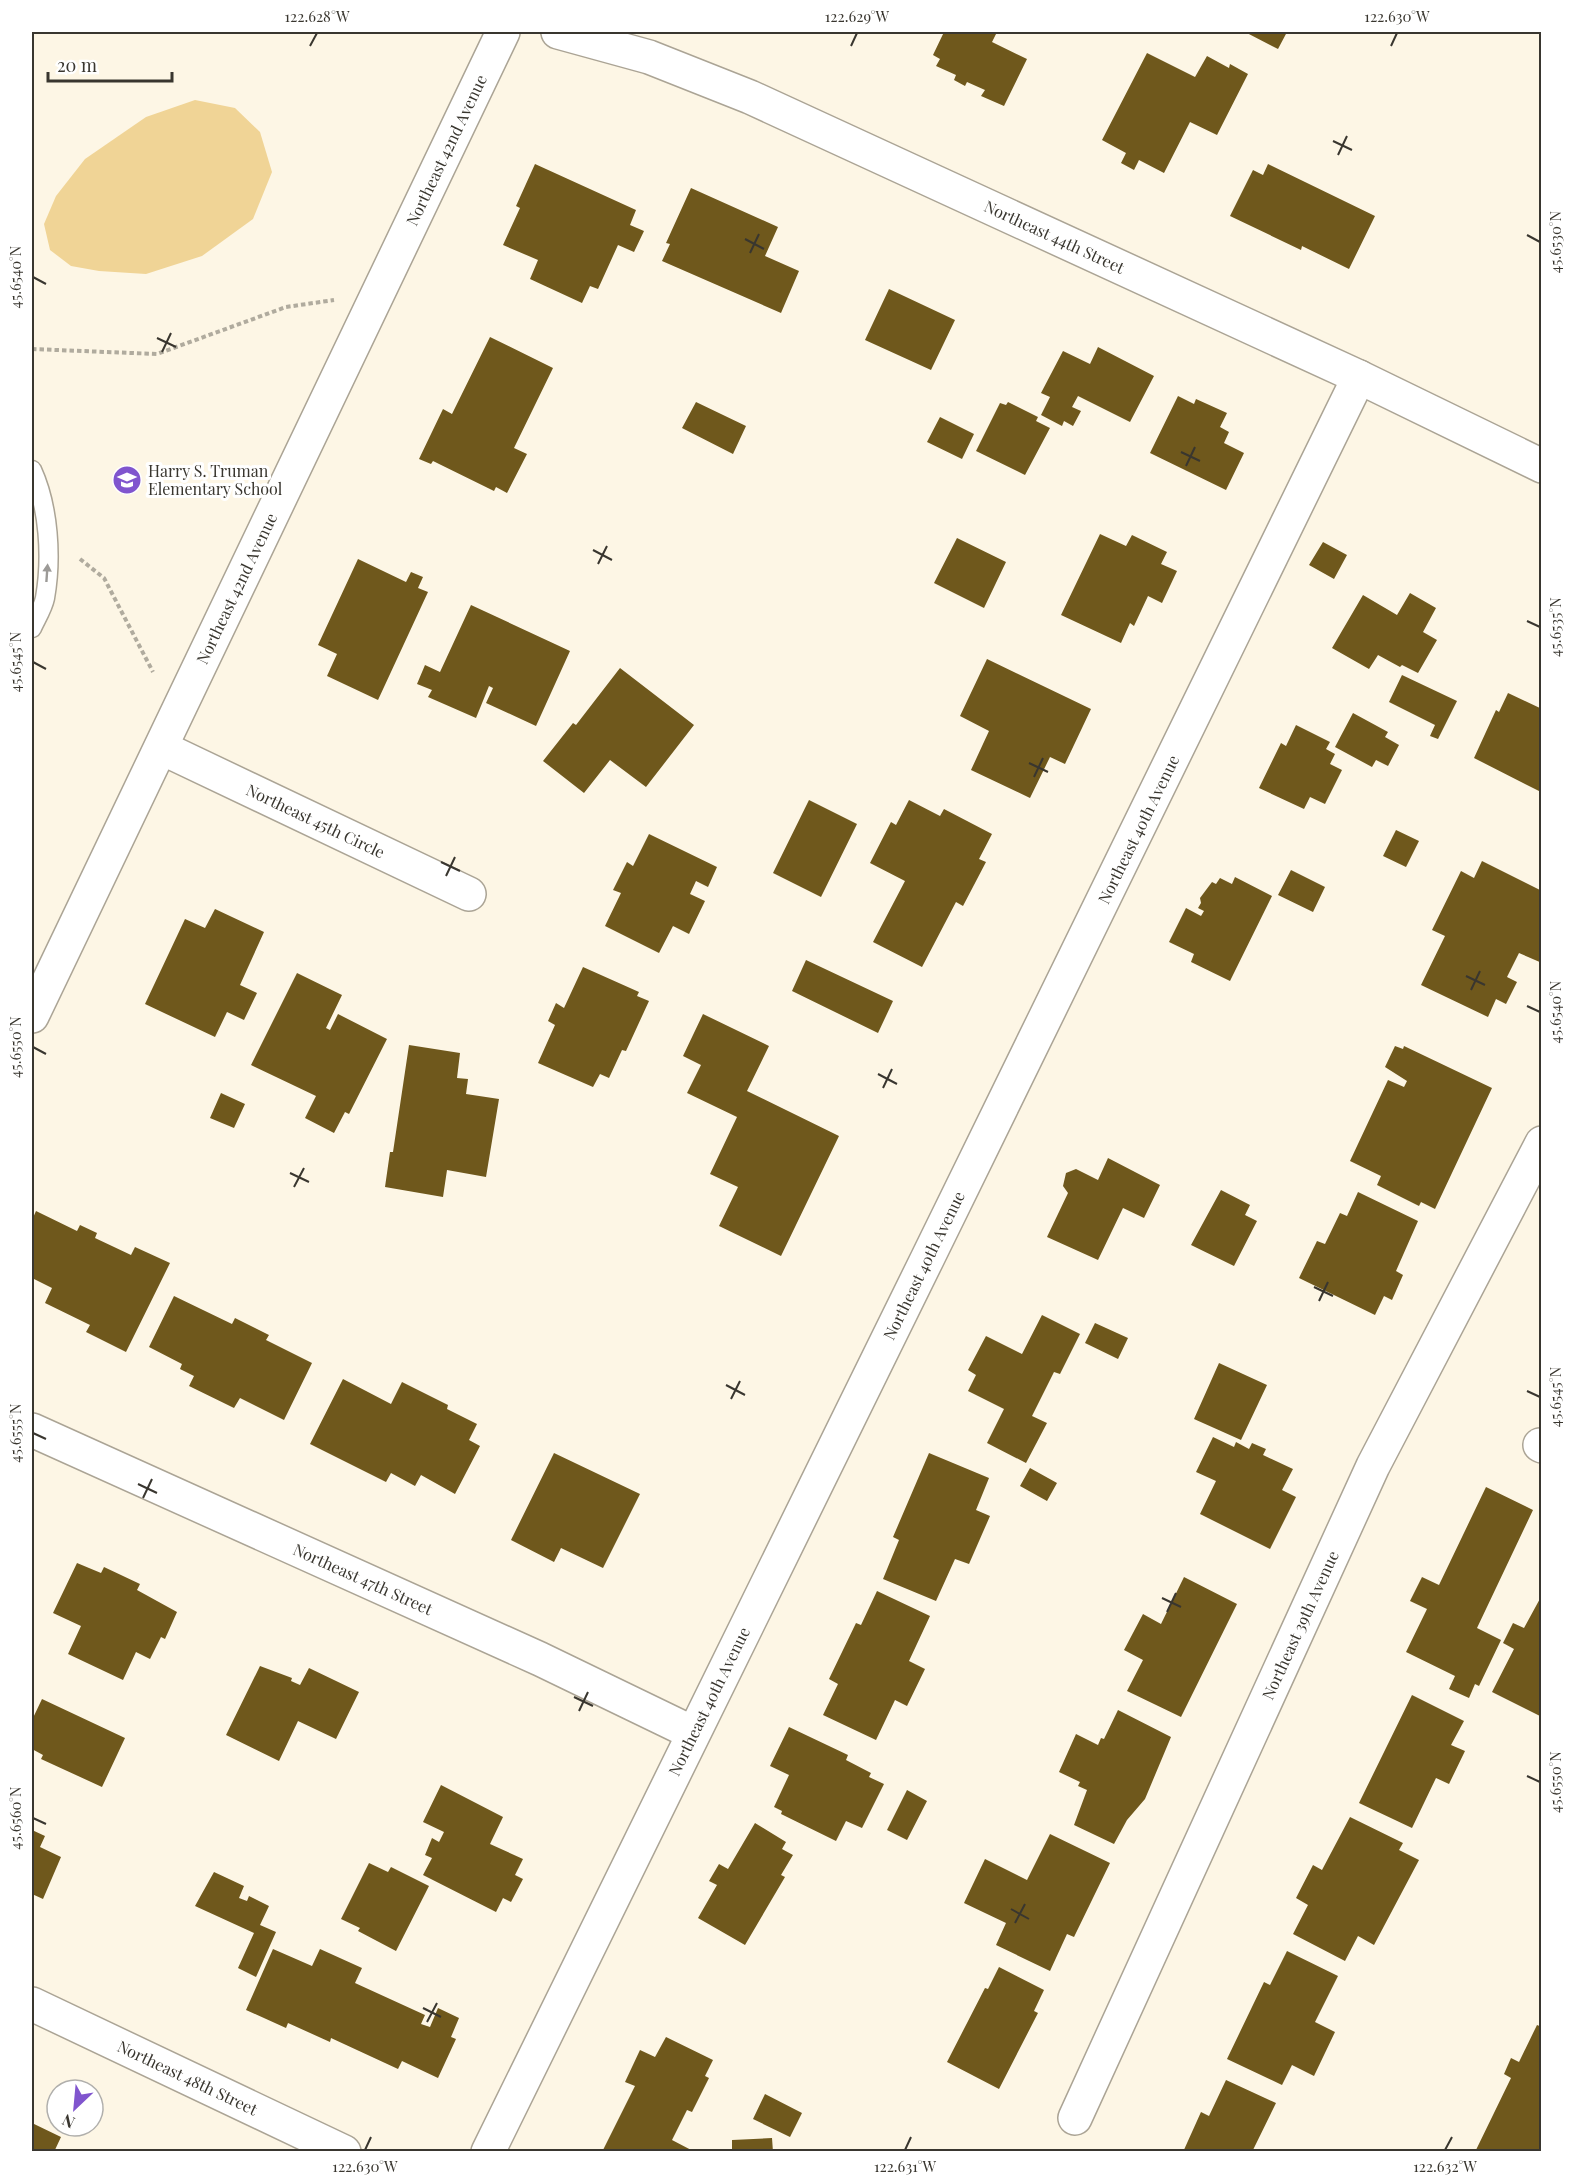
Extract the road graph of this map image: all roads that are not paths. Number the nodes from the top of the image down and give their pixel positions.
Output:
1 (503, 32) edge
2 (558, 32) edge
3 (1359, 377) junction
4 (1542, 466) edge
5 (32, 470) edge
6 (32, 628) edge
7 (162, 748) junction
8 (469, 894) dead end
9 (32, 1016) edge
10 (1542, 1143) edge
11 (32, 1430) edge
12 (693, 1733) junction
13 (32, 2004) edge
14 (1075, 2118) dead end
15 (344, 2151) edge
16 (488, 2151) edge

1 - 7 street, Northeast 42nd Avenue
2 - 3 street, Northeast 44th Street
3 - 4 street, Northeast 44th Street
3 - 12 street, Northeast 40th Avenue
6 -> 5 lane
7 - 8 street, Northeast 45th Circle
7 - 9 street, Northeast 42nd Avenue
10 - 14 street, Northeast 39th Avenue
11 - 12 street, Northeast 47th Street
12 - 16 street, Northeast 40th Avenue
13 - 15 street, Northeast 48th Street

